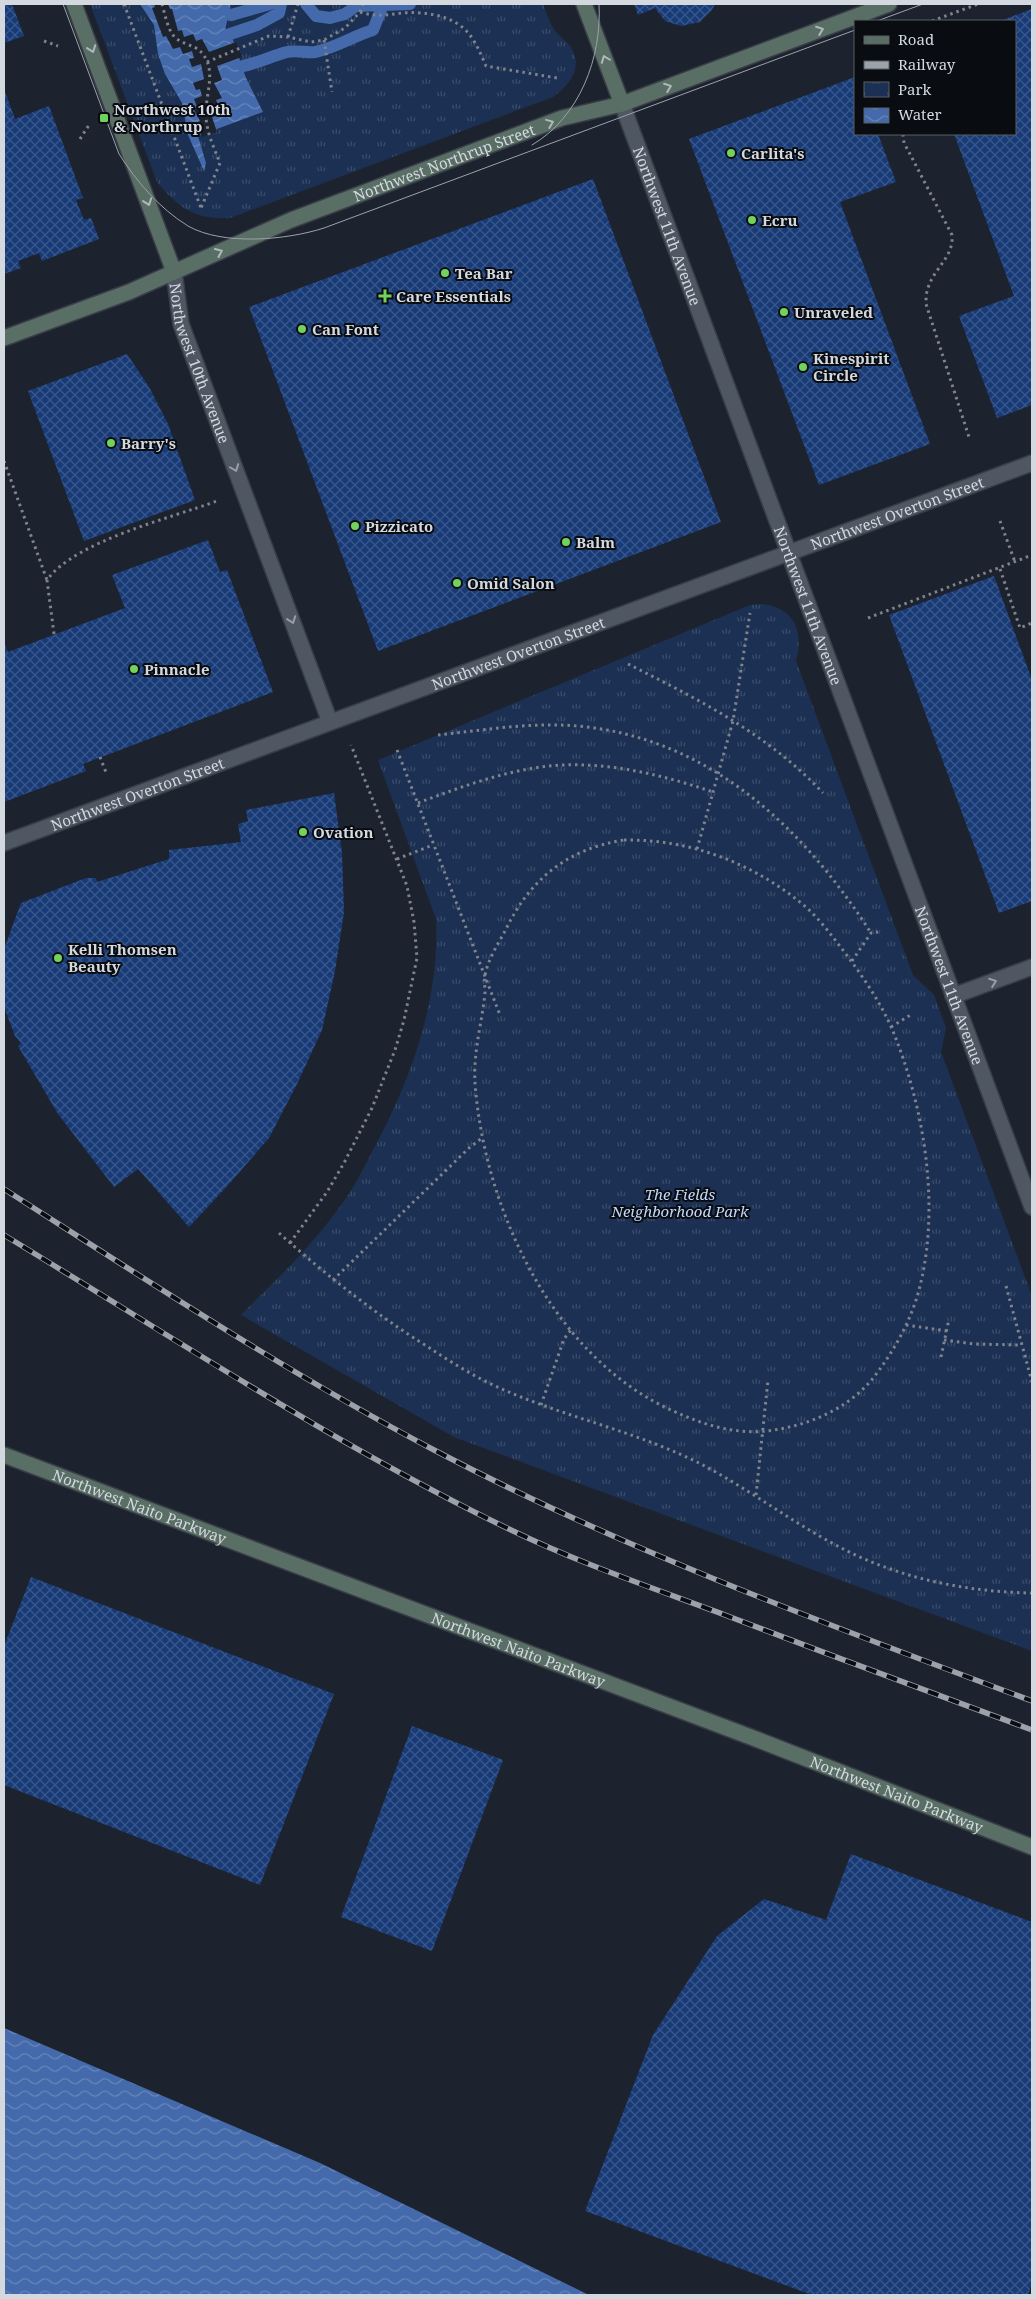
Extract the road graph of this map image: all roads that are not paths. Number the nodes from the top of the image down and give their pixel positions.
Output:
1 (74, 4) edge
2 (584, 4) edge
3 (889, 4) edge
4 (622, 104) junction
5 (174, 272) junction
6 (4, 338) edge
7 (1032, 463) edge
8 (790, 553) junction
9 (335, 720) junction
10 (4, 843) edge
11 (1032, 967) edge
12 (953, 996) junction
13 (1032, 1207) edge
14 (4, 1455) edge
15 (1032, 1847) edge

1 -> 5 main road, Northwest 10th Avenue
4 -> 2 main road, Northwest 11th Avenue
4 -> 3 main road, Northwest Northrup Street
5 -> 4 main road, Northwest Northrup Street
4 - 8 street, Northwest 11th Avenue
5 - 6 main road, Northwest Northrup Street
5 -> 9 street, Northwest 10th Avenue
7 - 8 street, Northwest Overton Street
8 - 9 street, Northwest Overton Street
8 - 12 street, Northwest 11th Avenue
9 - 10 street, Northwest Overton Street
12 -> 11 street
12 - 13 street, Northwest 11th Avenue
14 - 15 main road, Northwest Naito Parkway

